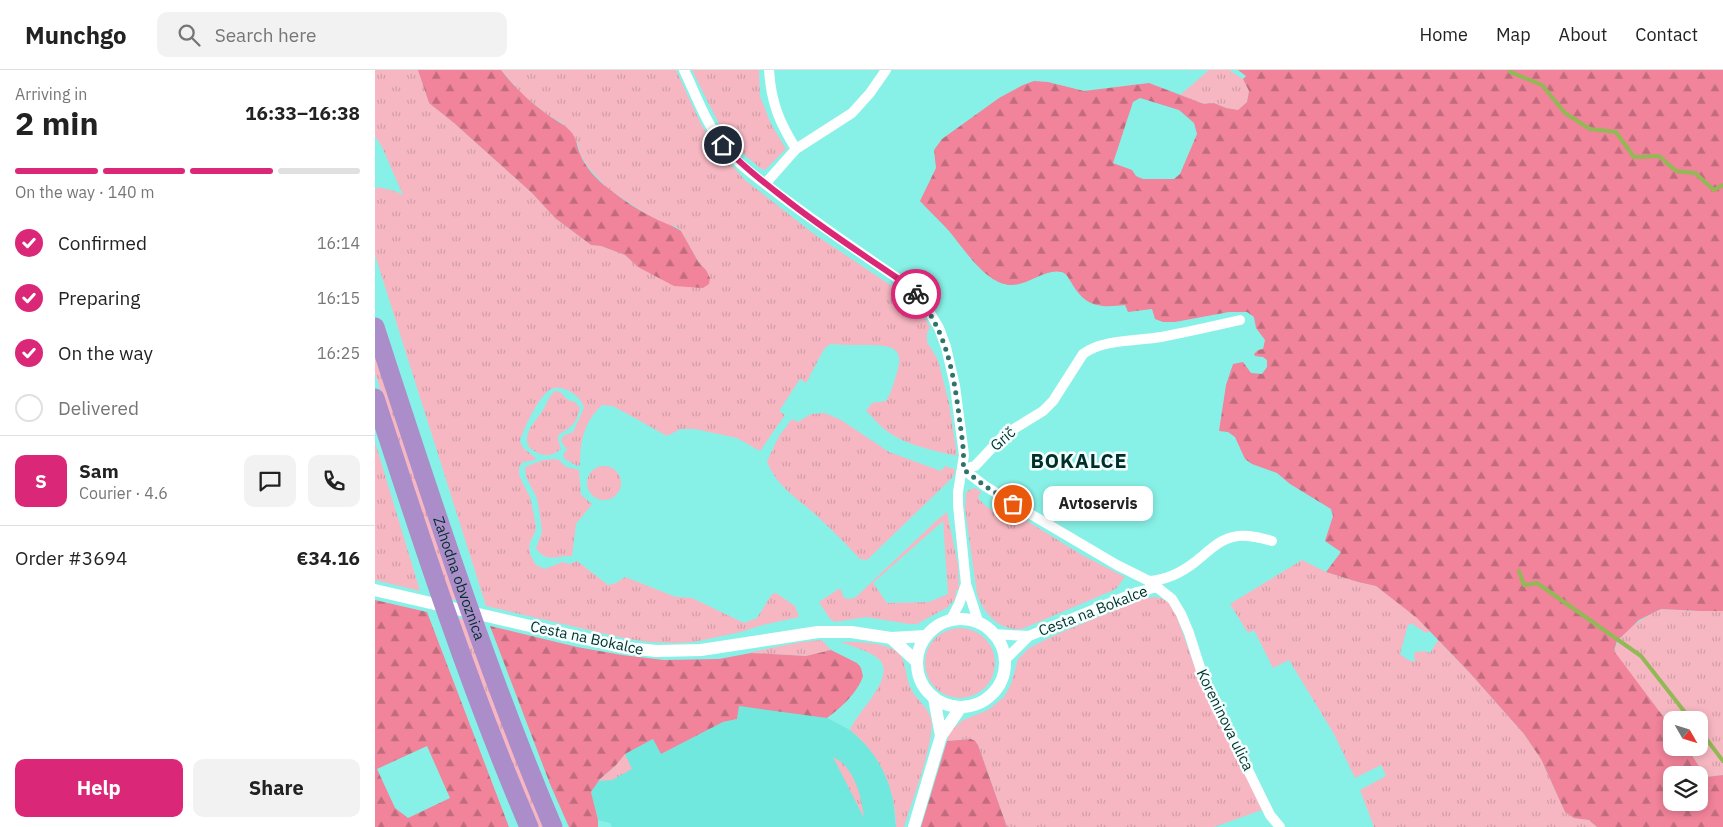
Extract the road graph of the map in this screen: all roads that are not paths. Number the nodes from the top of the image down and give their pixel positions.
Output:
1 (684, 70) edge
2 (769, 70) edge
3 (886, 70) edge
4 (796, 149) junction
5 (765, 184) junction
6 (1240, 320) dead end
7 (375, 327) edge
8 (375, 398) edge
9 (963, 469) junction
10 (1272, 542) dead end
11 (967, 584) junction
12 (1154, 584) junction
13 (375, 590) edge
14 (950, 621) junction
15 (979, 624) junction
16 (992, 634) junction
17 (927, 636) junction
18 (1029, 636) junction
19 (891, 638) junction
20 (1004, 661) junction
21 (917, 662) junction
22 (934, 698) junction
23 (961, 707) junction
24 (941, 736) junction
25 (529, 827) edge
26 (553, 827) edge
27 (914, 827) edge
28 (1280, 827) edge

1 - 5 street
2 - 4 street
3 - 4 street
4 - 5 street
5 - 9 street
6 - 9 street, Grič
7 - 26 highway, Zahodna obvoznica
8 - 25 highway, Zahodna obvoznica
9 - 11 street
9 - 12 street
10 - 12 street, Cesta na Bokalce
11 - 14 street
11 - 15 street
12 - 18 street, Cesta na Bokalce
12 - 28 street, Koreninova ulica
13 - 19 street, Cesta na Bokalce
14 - 15 street
14 - 17 street
15 - 16 street
16 - 18 street, Cesta na Bokalce
16 - 20 street
17 - 19 street, Cesta na Bokalce
17 - 21 street
18 - 20 street, Cesta na Bokalce
19 - 21 street
20 - 23 street, Cesta na Bokalce
21 - 22 street
22 - 23 street
22 - 24 street
23 - 24 street
24 - 27 street

